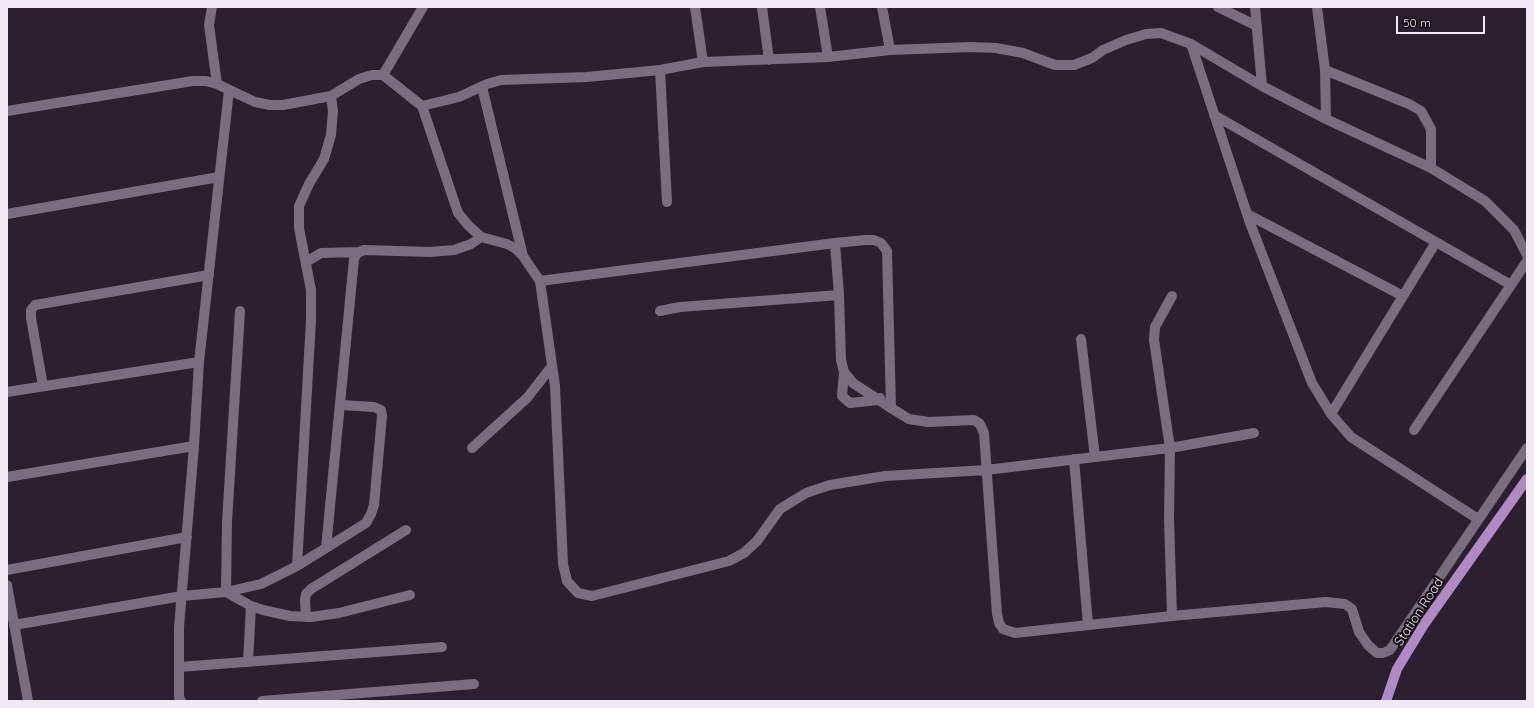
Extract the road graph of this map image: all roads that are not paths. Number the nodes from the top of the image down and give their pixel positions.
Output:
1 (212, 7) edge
2 (423, 7) edge
3 (695, 7) edge
4 (762, 7) edge
5 (820, 7) edge
6 (882, 7) edge
7 (1218, 7) edge
8 (1255, 7) edge
9 (1317, 7) edge
10 (1257, 26) junction
11 (1191, 44) junction
12 (890, 50) junction
13 (828, 57) junction
14 (769, 60) junction
15 (702, 62) junction
16 (660, 70) junction
17 (1325, 70) junction
18 (383, 75) junction
19 (217, 84) junction
20 (482, 86) junction
21 (1262, 86) junction
22 (229, 90) junction
23 (332, 96) junction
24 (422, 106) junction
25 (7, 111) edge
26 (1214, 115) junction
27 (1326, 119) junction
28 (1431, 168) junction
29 (219, 177) junction
30 (667, 202) dead end
31 (7, 214) edge
32 (1247, 214) junction
33 (481, 237) junction
34 (1436, 242) junction
35 (835, 243) junction
36 (359, 252) junction
37 (1527, 255) edge
38 (523, 256) junction
39 (1527, 261) edge
40 (306, 262) junction
41 (209, 275) junction
42 (540, 281) junction
43 (1511, 285) junction
44 (839, 295) junction
45 (1172, 296) dead end
46 (1403, 296) junction
47 (240, 311) dead end
48 (660, 311) dead end
49 (1081, 339) dead end
50 (199, 362) junction
51 (552, 366) junction
52 (844, 372) junction
53 (43, 386) junction
54 (890, 389) junction
55 (7, 392) edge
56 (878, 400) junction
57 (341, 404) junction
58 (891, 408) junction
59 (1331, 414) junction
60 (1414, 430) dead end
61 (1254, 433) dead end
62 (194, 446) junction
63 (472, 448) dead end
64 (1170, 448) junction
65 (1527, 448) edge
66 (1095, 457) junction
67 (1074, 459) junction
68 (986, 470) junction
69 (7, 477) edge
70 (1527, 479) edge
71 (1478, 519) junction
72 (406, 530) dead end
73 (187, 537) junction
74 (326, 548) junction
75 (296, 566) junction
76 (7, 570) edge
77 (7, 585) edge
78 (226, 592) junction
79 (410, 595) dead end
80 (182, 596) junction
81 (251, 606) junction
82 (1172, 616) junction
83 (306, 617) junction
84 (14, 625) junction
85 (1088, 625) junction
86 (442, 647) dead end
87 (248, 662) junction
88 (179, 667) junction
89 (474, 684) dead end
90 (28, 701) edge
91 (181, 701) edge
92 (262, 701) edge
93 (1386, 701) edge

1 - 19 street
2 - 18 street
3 - 15 street
4 - 14 street
5 - 13 street
6 - 12 street
7 - 10 street
8 - 10 street
9 - 17 street
10 - 21 street
11 - 12 street
11 - 21 street
11 - 26 street
12 - 13 street
13 - 14 street
14 - 15 street
15 - 16 street
16 - 20 street
16 - 30 street
17 - 27 street
17 - 28 street
18 - 23 street
18 - 24 street
19 - 22 street
19 - 25 street
20 - 24 street
20 - 38 street
21 - 27 street
22 - 23 street
22 - 29 street
23 - 40 street
24 - 33 street
26 - 32 street
26 - 34 street
27 - 28 street
28 - 37 street
29 - 31 street
29 - 41 street
32 - 46 street
32 - 59 street
33 - 36 street
33 - 38 street
34 - 43 street
34 - 46 street
35 - 42 street
35 - 44 street
35 - 54 street
36 - 40 street
36 - 57 street
38 - 42 street
39 - 43 street
40 - 75 street
41 - 50 street
41 - 53 street
42 - 51 street
43 - 60 street
44 - 48 street
44 - 52 street
45 - 64 street
46 - 59 street
47 - 78 street
49 - 66 street
50 - 53 street
50 - 62 street
51 - 63 street
51 - 68 street
52 - 56 street
52 - 56 street
53 - 55 street
54 - 56 street
54 - 58 street
56 - 58 street
57 - 74 street
57 - 74 street
58 - 68 street
59 - 71 street
61 - 64 street
62 - 69 street
62 - 73 street
64 - 66 street
64 - 82 street
65 - 71 street
66 - 67 street
67 - 68 street
67 - 85 street
68 - 85 street
70 - 93 main road, Station Road
71 - 82 street
72 - 83 street
73 - 76 street
73 - 80 street
74 - 75 street
75 - 78 street
77 - 84 street
78 - 80 street
78 - 81 street
79 - 83 street
80 - 84 street
80 - 88 street
81 - 83 street
81 - 87 street
82 - 85 street
84 - 90 street
86 - 87 street
87 - 88 street
88 - 91 street
89 - 92 street

